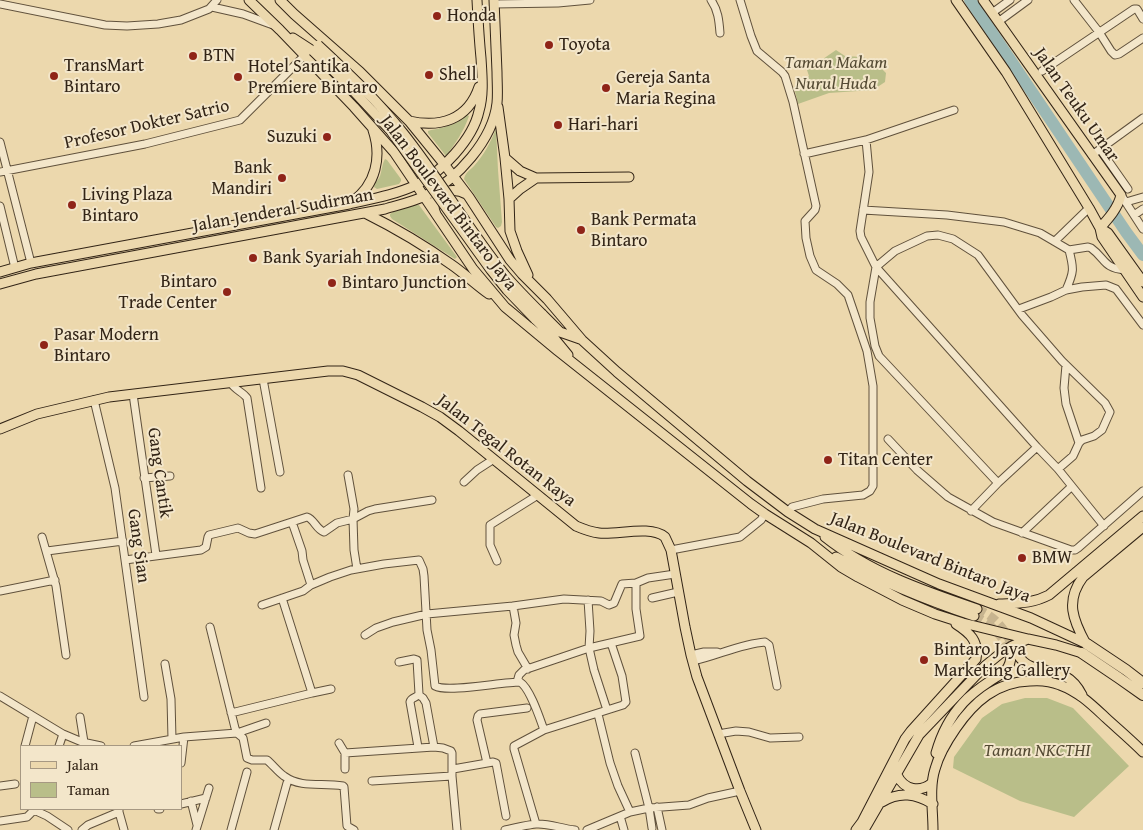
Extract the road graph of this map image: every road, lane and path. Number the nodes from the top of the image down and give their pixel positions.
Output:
1 (216, 0) edge
2 (249, 0) edge
3 (280, 0) edge
4 (477, 0) edge
5 (590, 0) edge
6 (711, 0) edge
7 (740, 0) edge
8 (956, 0) edge
9 (983, 0) edge
10 (1010, 0) edge
11 (1028, 0) edge
12 (1074, 0) edge
13 (494, 2) edge
14 (0, 4) edge
15 (212, 7) junction
16 (992, 13) junction
17 (294, 14) junction
18 (1143, 19) edge
19 (998, 22) junction
20 (279, 29) junction
21 (1099, 32) junction
22 (720, 33) dead end
23 (1143, 38) edge
24 (312, 51) junction
25 (1042, 71) dead end
26 (482, 76) junction
27 (497, 102) junction
28 (954, 110) dead end
29 (1143, 118) edge
30 (409, 121) junction
31 (372, 126) junction
32 (866, 140) junction
33 (0, 142) edge
34 (428, 144) junction
35 (1100, 149) junction
36 (804, 154) junction
37 (1092, 155) junction
38 (505, 158) junction
39 (444, 164) junction
40 (403, 166) junction
41 (3, 171) edge
42 (453, 176) junction
43 (629, 177) dead end
44 (536, 178) junction
45 (416, 185) junction
46 (423, 196) junction
47 (469, 197) junction
48 (1123, 197) junction
49 (1143, 197) edge
50 (509, 199) junction
51 (349, 204) junction
52 (0, 206) edge
53 (1089, 208) junction
54 (1143, 209) edge
55 (863, 210) junction
56 (365, 213) junction
57 (1134, 215) junction
58 (437, 216) junction
59 (1100, 228) junction
60 (1143, 229) edge
61 (1055, 241) junction
62 (113, 248) junction
63 (101, 250) junction
64 (1069, 250) junction
65 (115, 259) junction
66 (102, 262) junction
67 (31, 263) junction
68 (876, 267) junction
69 (15, 268) junction
70 (1125, 270) junction
71 (0, 272) edge
72 (1143, 282) edge
73 (0, 284) edge
74 (532, 284) junction
75 (1066, 290) junction
76 (1143, 297) edge
77 (504, 307) junction
78 (1019, 309) junction
79 (538, 316) junction
80 (1143, 325) edge
81 (582, 340) junction
82 (576, 365) junction
83 (1066, 365) junction
84 (263, 379) junction
85 (231, 383) junction
86 (133, 394) junction
87 (94, 400) junction
88 (0, 429) edge
89 (888, 438) dead end
90 (1079, 443) junction
91 (1037, 447) junction
92 (494, 458) junction
93 (1058, 469) junction
94 (280, 472) dead end
95 (348, 474) dead end
96 (170, 476) dead end
97 (144, 478) junction
98 (464, 482) dead end
99 (998, 483) junction
100 (1071, 487) junction
101 (261, 488) dead end
102 (1143, 491) edge
103 (538, 495) junction
104 (432, 500) dead end
105 (971, 511) junction
106 (788, 512) junction
107 (765, 514) junction
108 (1143, 516) edge
109 (353, 519) junction
110 (292, 522) junction
111 (1104, 526) junction
112 (1143, 527) edge
113 (815, 529) junction
114 (1022, 533) junction
115 (42, 537) dead end
116 (123, 540) junction
117 (812, 543) junction
118 (671, 550) junction
119 (46, 551) junction
120 (156, 555) junction
121 (125, 560) junction
122 (497, 560) dead end
123 (358, 569) junction
124 (675, 574) junction
125 (55, 580) junction
126 (636, 583) junction
127 (311, 586) junction
128 (0, 591) edge
129 (678, 592) junction
130 (282, 598) junction
131 (652, 598) dead end
132 (588, 600) junction
133 (994, 604) junction
134 (262, 605) dead end
135 (512, 606) junction
136 (427, 614) junction
137 (950, 620) junction
138 (210, 627) dead end
139 (365, 635) dead end
140 (1028, 640) junction
141 (611, 643) junction
142 (589, 648) junction
143 (1084, 649) junction
144 (66, 654) dead end
145 (692, 658) junction
146 (976, 659) junction
147 (399, 662) dead end
148 (166, 664) dead end
149 (985, 666) junction
150 (528, 669) junction
151 (517, 682) junction
152 (1143, 683) edge
153 (777, 686) dead end
154 (331, 689) dead end
155 (312, 693) junction
156 (419, 695) junction
157 (1143, 695) edge
158 (0, 696) edge
159 (1082, 696) junction
160 (144, 697) dead end
161 (527, 708) dead end
162 (608, 710) junction
163 (231, 713) junction
164 (598, 714) junction
165 (33, 716) junction
166 (80, 717) dead end
167 (266, 723) dead end
168 (544, 730) junction
169 (237, 733) junction
170 (63, 734) junction
171 (718, 734) junction
172 (799, 737) dead end
173 (184, 738) junction
174 (172, 739) junction
175 (82, 743) edge
176 (340, 743) dead end
177 (26, 745) edge
178 (59, 745) edge
179 (95, 745) edge
180 (139, 745) edge
181 (434, 747) junction
182 (418, 748) junction
183 (1143, 752) edge
184 (346, 753) junction
185 (635, 753) dead end
186 (182, 755) edge
187 (487, 763) junction
188 (345, 769) dead end
189 (935, 769) junction
190 (247, 772) dead end
191 (453, 772) junction
192 (897, 775) junction
193 (372, 781) dead end
194 (932, 782) junction
195 (287, 783) dead end
196 (15, 784) dead end
197 (0, 786) edge
198 (209, 788) dead end
199 (740, 791) junction
200 (206, 798) junction
201 (190, 801) junction
202 (877, 801) junction
203 (182, 804) edge
204 (933, 804) junction
205 (657, 807) junction
206 (649, 808) junction
207 (119, 811) edge
208 (630, 812) junction
209 (506, 816) dead end
210 (620, 816) junction
211 (0, 821) edge
212 (536, 824) junction
213 (197, 828) edge
214 (652, 828) dead end
215 (352, 829) edge
216 (68, 830) edge
217 (82, 830) edge
218 (124, 830) edge
219 (231, 830) edge
220 (274, 830) edge
221 (456, 830) edge
222 (505, 830) edge
223 (575, 830) edge
224 (587, 830) edge
225 (624, 830) edge
226 (662, 830) edge
227 (756, 830) edge
228 (856, 830) edge
229 (864, 830) edge
230 (933, 830) edge

1 - 15 street
2 - 20 main road, Jalan Boulevard Bintaro Jaya
3 - 17 main road, Jalan Boulevard Bintaro Jaya
4 - 26 main road, Jalan Jenderal Sudirman
5 - 13 street
6 - 22 street
7 - 36 street
8 - 53 main road
9 - 16 main road, Jalan Teuku Umar
10 - 16 street
11 - 19 street
12 - 21 street
13 - 27 main road
14 - 15 street
15 - 20 street
16 - 19 main road, Jalan Teuku Umar
17 - 24 main road, Jalan Boulevard Bintaro Jaya
17 - 30 main road, Jalan Boulevard Bintaro Jaya
18 - 21 street
19 - 37 main road, Jalan Teuku Umar
20 - 24 main road, Jalan Boulevard Bintaro Jaya
21 - 23 street
21 - 25 street
24 - 31 main road, Jalan Boulevard Bintaro Jaya
24 - 41 street, Profesor Dokter Satrio
24 - 79 main road, Jalan Boulevard Bintaro Jaya, bridge
26 - 30 main road
26 - 39 main road, Jalan Jenderal Sudirman
27 - 38 main road
27 - 42 main road, Jalan Jenderal Sudirman
28 - 32 street
29 - 35 street
30 - 34 main road, Jalan Boulevard Bintaro Jaya
31 - 40 main road, Jalan Boulevard Bintaro Jaya
31 - 51 main road
32 - 36 street
32 - 55 street
33 - 41 street
34 - 39 main road, Jalan Boulevard Bintaro Jaya
34 - 40 main road
35 - 37 street
35 - 48 street
36 - 106 street
37 - 48 main road, Jalan Teuku Umar
38 - 44 main road
38 - 50 main road
39 - 42 main road, Jalan Boulevard Bintaro Jaya
39 - 45 main road, Jalan Jenderal Sudirman
40 - 45 main road, Jalan Boulevard Bintaro Jaya
41 - 67 street
42 - 46 main road, Jalan Jenderal Sudirman
42 - 47 main road, Jalan Boulevard Bintaro Jaya
43 - 44 main road
44 - 50 main road
45 - 46 main road, Jalan Boulevard Bintaro Jaya
45 - 51 main road, Jalan Jenderal Sudirman
46 - 56 main road, Jalan Jenderal Sudirman
46 - 58 main road, Jalan Boulevard Bintaro Jaya
47 - 58 main road
47 - 74 main road, Jalan Boulevard Bintaro Jaya
48 - 49 street
48 - 57 street
48 - 59 main road
50 - 74 main road
51 - 62 main road, Jalan Jenderal Sudirman
52 - 69 street
53 - 59 main road
53 - 61 street
54 - 57 street
55 - 61 street
55 - 68 street
56 - 65 main road, Jalan Jenderal Sudirman
56 - 77 main road
57 - 60 street
58 - 77 main road, Jalan Boulevard Bintaro Jaya
59 - 70 main road
59 - 72 main road
61 - 64 street
62 - 63 main road, Jalan Jenderal Sudirman
62 - 65 main road
63 - 66 main road
63 - 67 main road, Jalan Jenderal Sudirman
64 - 70 street
64 - 75 street
65 - 66 main road, Jalan Jenderal Sudirman
66 - 73 main road, Jalan Jenderal Sudirman
67 - 69 main road, Jalan Jenderal Sudirman
68 - 78 street
68 - 91 street
68 - 99 street
69 - 71 main road, Jalan Jenderal Sudirman
70 - 76 main road
74 - 81 main road, Jalan Boulevard Bintaro Jaya
75 - 78 street
75 - 80 street
77 - 82 main road, Jalan Boulevard Bintaro Jaya
78 - 83 street
79 - 81 main road, Jalan Boulevard Bintaro Jaya
79 - 82 main road, Jalan Boulevard Bintaro Jaya
81 - 106 main road, Jalan Boulevard Bintaro Jaya
82 - 107 main road, Jalan Boulevard Bintaro Jaya
83 - 90 street
83 - 90 street
84 - 85 main road, Jalan Tegal Rotan Raya
84 - 92 main road, Jalan Tegal Rotan Raya
84 - 94 street
85 - 86 main road, Jalan Tegal Rotan Raya
85 - 101 street
86 - 87 main road, Jalan Tegal Rotan Raya
86 - 97 street, Gang Cantik
87 - 88 main road, Jalan Tegal Rotan Raya
87 - 116 street, Gang Sian
89 - 105 street
90 - 93 street
91 - 93 street
91 - 99 street
92 - 98 street
92 - 103 main road, Jalan Tegal Rotan Raya
93 - 100 street
95 - 109 street
96 - 97 street
97 - 120 street, Gang Cantik
99 - 105 street
100 - 111 street
100 - 114 street
102 - 111 street
103 - 118 main road, Jalan Tegal Rotan Raya
103 - 122 street
104 - 109 street
105 - 114 street
106 - 113 main road, Jalan Boulevard Bintaro Jaya
107 - 117 main road, Jalan Boulevard Bintaro Jaya
107 - 118 street
108 - 133 main road
109 - 110 street
109 - 123 street
110 - 120 street
110 - 127 street
111 - 114 street
112 - 143 main road
113 - 117 main road
113 - 133 main road, Jalan Boulevard Bintaro Jaya
115 - 119 street
116 - 119 street
116 - 121 street, Gang Sian
117 - 137 main road, Jalan Boulevard Bintaro Jaya
118 - 124 main road
119 - 125 street
120 - 121 street
121 - 160 street, Gang Sian
123 - 127 street
123 - 136 street
124 - 126 street
124 - 129 main road
125 - 128 street
125 - 144 street
126 - 132 street
126 - 141 street
127 - 130 street
129 - 131 street
129 - 145 main road
130 - 134 street
130 - 155 street
132 - 135 street
132 - 142 street
133 - 143 main road, Jalan Boulevard Bintaro Jaya
135 - 136 street
135 - 150 street
136 - 139 street
136 - 151 street
137 - 140 main road, Jalan Boulevard Bintaro Jaya
137 - 146 main road
138 - 163 street
140 - 143 main road, Jalan Boulevard Bintaro Jaya
140 - 149 main road
141 - 142 street
141 - 162 street
142 - 150 street
142 - 162 street
143 - 152 highway
143 - 157 highway
145 - 153 street
145 - 171 main road
146 - 149 main road
146 - 202 main road
147 - 156 street
148 - 174 street
149 - 192 main road
150 - 151 street
151 - 168 street
154 - 155 street
155 - 163 street
156 - 181 street
156 - 182 street
158 - 165 street
159 - 183 main road
159 - 189 main road
159 - 189 main road
161 - 187 street
162 - 164 street
163 - 169 street
164 - 168 street
164 - 208 street
165 - 170 street
165 - 177 street
166 - 175 street
167 - 169 street
168 - 212 street
169 - 173 street
169 - 215 street
170 - 175 street
170 - 178 street
171 - 172 street
171 - 199 main road
173 - 174 street
173 - 186 street
174 - 180 street
175 - 179 street
176 - 184 street
181 - 182 street
181 - 191 street
182 - 184 street
184 - 188 street
185 - 206 street
187 - 191 street
187 - 209 street
189 - 194 main road
190 - 219 street
191 - 193 street
191 - 221 street
192 - 194 main road
192 - 202 main road
194 - 204 main road
195 - 220 street
196 - 197 street
198 - 200 street
199 - 205 street
199 - 227 main road
200 - 201 street
200 - 213 street
201 - 203 street
201 - 213 street
202 - 204 main road
202 - 228 main road
202 - 229 main road
204 - 230 main road
205 - 206 street
205 - 226 street
206 - 208 street
206 - 214 street
207 - 217 street
207 - 218 street
208 - 210 street
210 - 224 street
210 - 225 street
211 - 216 street
212 - 222 street
212 - 223 street

